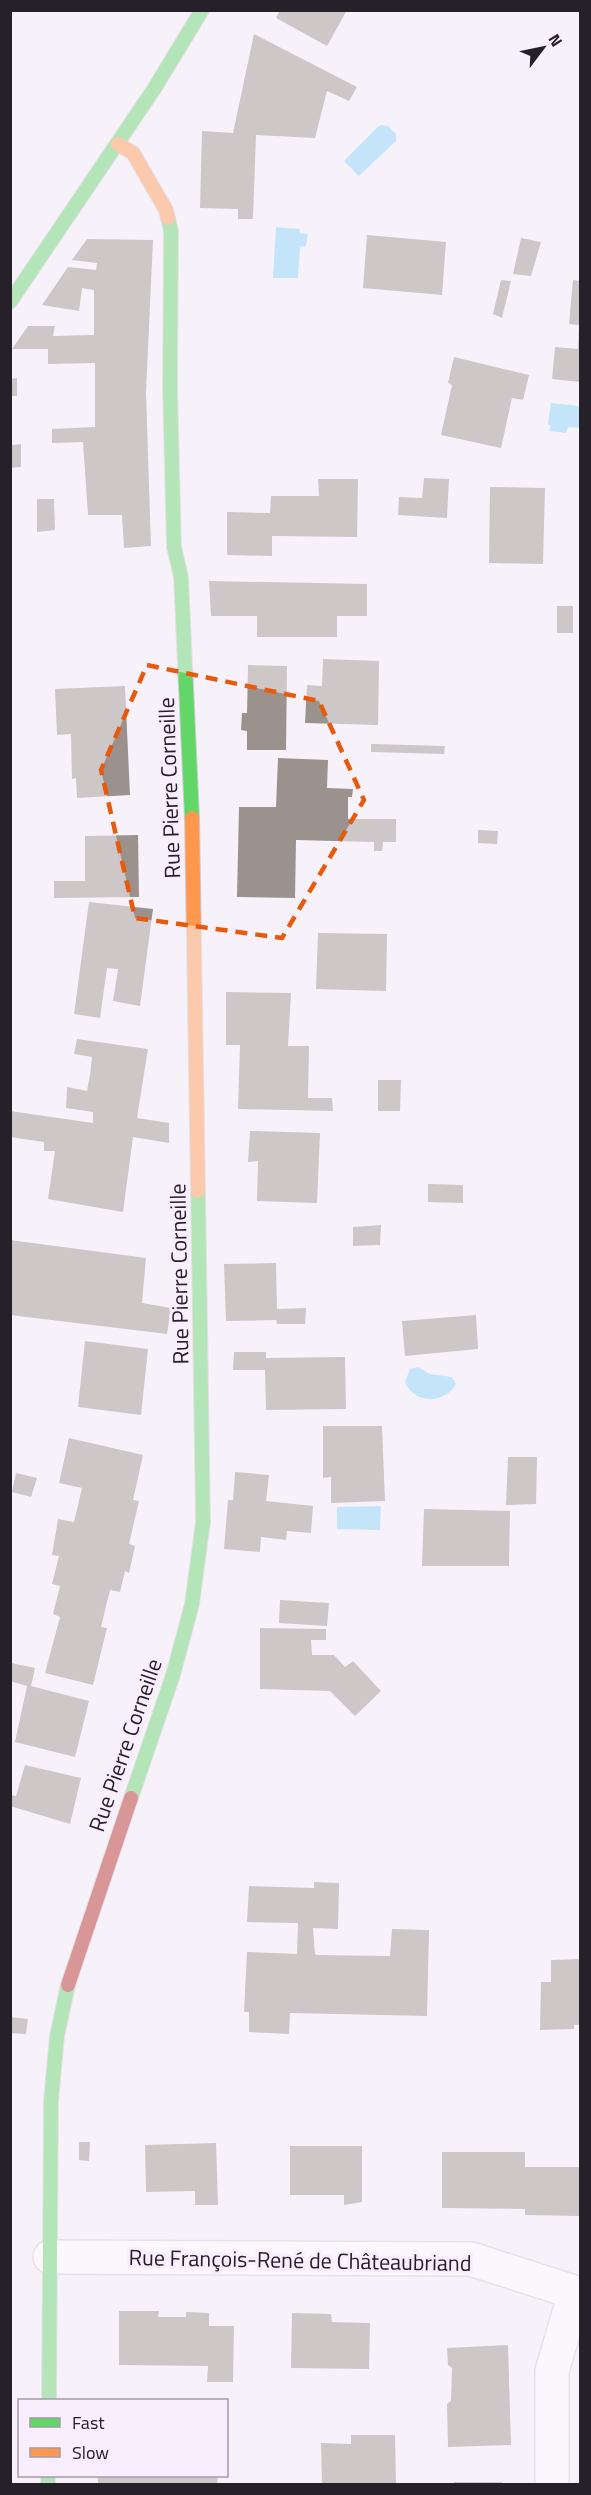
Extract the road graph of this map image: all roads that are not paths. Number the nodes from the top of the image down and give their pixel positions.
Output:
1 (202, 10) edge
2 (118, 144) junction
3 (10, 303) edge
4 (50, 2257) junction
5 (578, 2294) edge
6 (49, 2399) edge
7 (552, 2484) edge

1 - 2 street
2 - 3 street
2 - 4 street, Rue Pierre Corneille
4 - 5 street, Rue François-René de Châteaubriand
4 - 6 street, Rue Pierre Corneille
5 - 7 street

